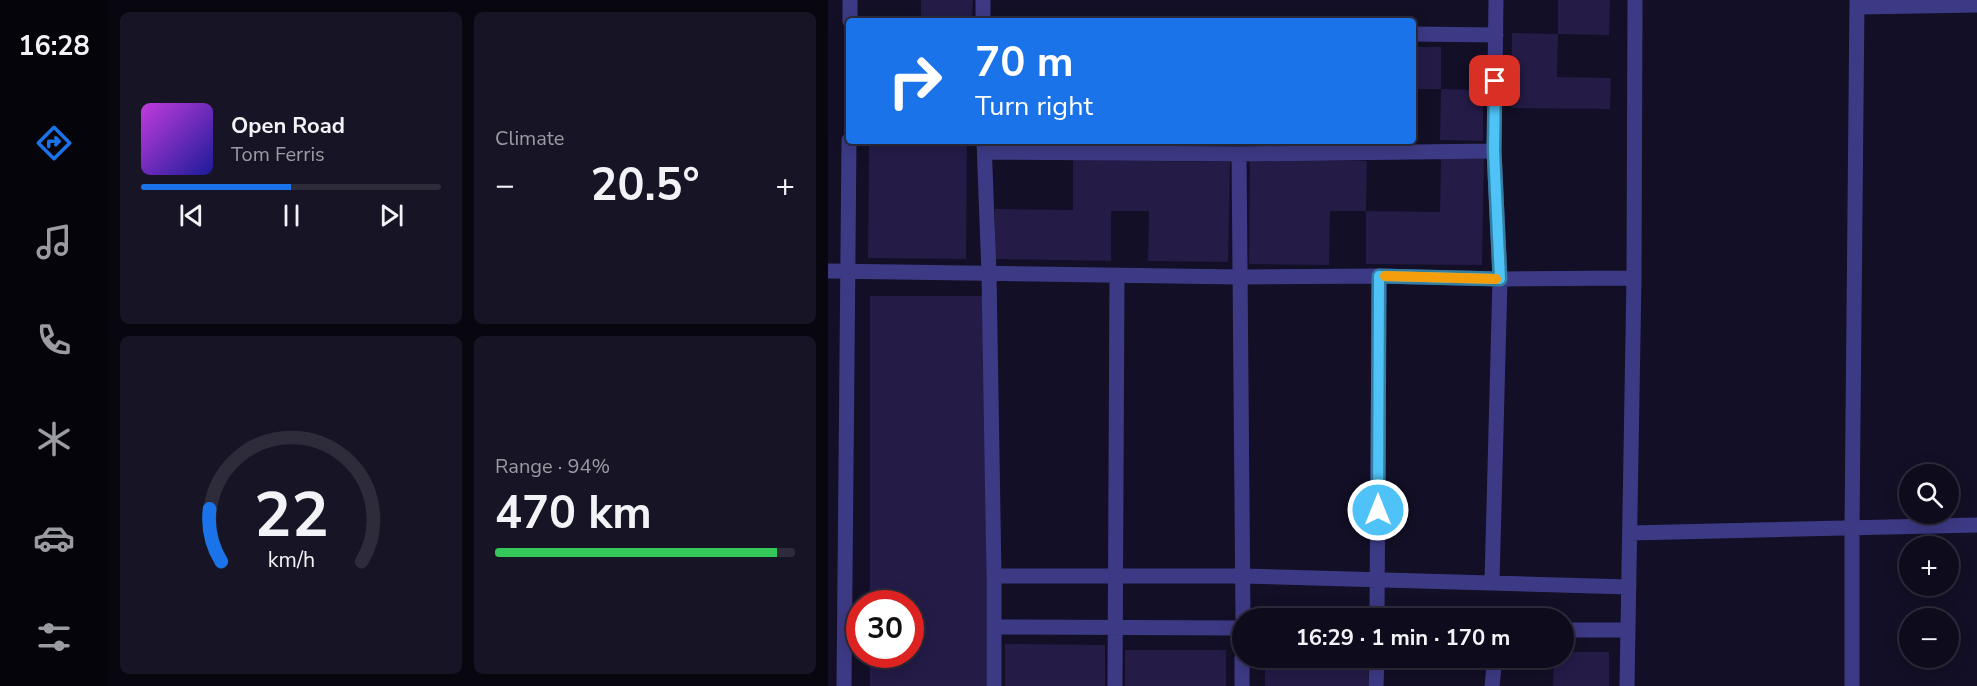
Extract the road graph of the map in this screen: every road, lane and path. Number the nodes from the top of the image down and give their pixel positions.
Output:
1 (850, 0) edge
2 (983, 0) edge
3 (1496, 0) edge
4 (1635, 0) edge
5 (1858, 3) edge
6 (1977, 4) edge
7 (850, 18) edge
8 (984, 18) edge
9 (1416, 34) edge
10 (1496, 35) junction
11 (849, 144) edge
12 (985, 146) edge
13 (1494, 151) junction
14 (1239, 154) junction
15 (828, 272) edge
16 (847, 272) junction
17 (989, 274) junction
18 (1117, 275) junction
19 (1379, 276) junction
20 (1241, 277) junction
21 (1634, 278) junction
22 (1500, 279) junction
23 (1977, 525) edge
24 (1852, 527) junction
25 (1630, 533) junction
26 (994, 576) junction
27 (1243, 576) junction
28 (1117, 578) junction
29 (1378, 580) junction
30 (1492, 582) junction
31 (1629, 587) junction
32 (1243, 608) edge
33 (1377, 608) edge
34 (994, 627) junction
35 (1116, 628) junction
36 (1232, 628) edge
37 (1574, 630) edge
38 (1628, 630) junction
39 (1242, 668) edge
40 (1377, 668) edge
41 (1494, 668) edge
42 (844, 686) edge
43 (994, 686) edge
44 (1115, 686) edge
45 (1242, 686) edge
46 (1376, 686) edge
47 (1492, 686) edge
48 (1627, 686) edge
49 (1852, 686) edge

1 - 7 street
2 - 8 street
3 - 10 street
4 - 21 street
5 - 6 street
5 - 24 street
9 - 10 street
10 - 13 street
11 - 16 street
12 - 14 street
12 - 17 street
13 - 14 street
13 - 22 street
14 - 20 street
15 - 16 street
16 - 17 street
16 - 42 street
17 - 18 street
17 - 26 street
18 - 20 street
18 - 28 street
19 - 20 street
19 - 22 street
19 - 29 street
20 - 27 street
21 - 22 street
21 - 25 street
22 - 30 street
23 - 24 street
24 - 25 street
24 - 49 street
25 - 31 street
26 - 28 street
26 - 34 street
27 - 28 street
27 - 29 street
27 - 32 street
28 - 35 street
29 - 30 street
29 - 33 street
30 - 31 street
31 - 38 street
34 - 35 street
34 - 43 street
35 - 36 street
35 - 44 street
37 - 38 street
38 - 48 street
39 - 45 street
40 - 46 street
41 - 47 street

